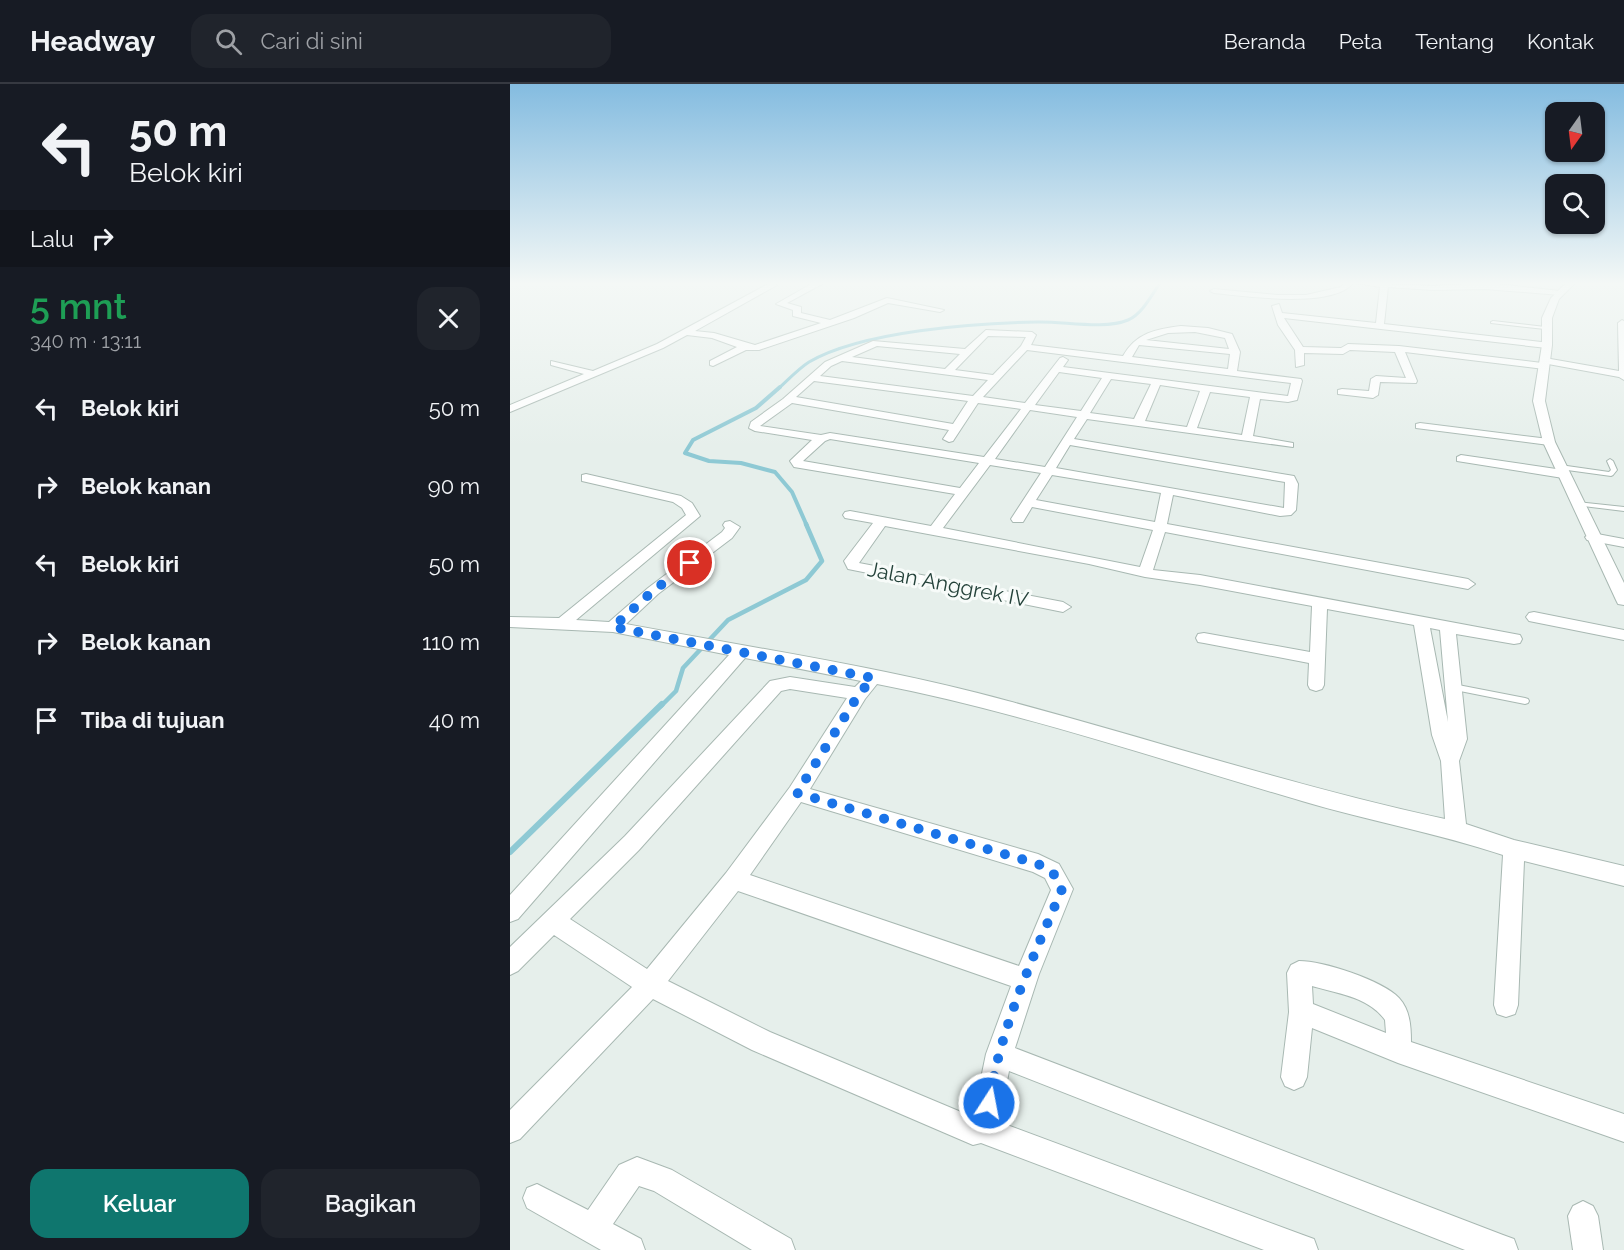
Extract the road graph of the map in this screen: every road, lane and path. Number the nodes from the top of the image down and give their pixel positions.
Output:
1 (674, 337) edge
2 (718, 337) edge
3 (788, 337) edge
4 (982, 337) edge
5 (1030, 337) edge
6 (1148, 337) edge
7 (1230, 337) edge
8 (1289, 337) edge
9 (1484, 337) edge
10 (1547, 337) edge
11 (1623, 337) edge
12 (1137, 342) junction
13 (1547, 345) junction
14 (745, 347) junction
15 (1025, 347) junction
16 (1300, 350) junction
17 (1399, 350) junction
18 (967, 352) junction
19 (1068, 352) junction
20 (1235, 352) junction
21 (838, 358) junction
22 (1126, 359) junction
23 (1299, 362) dead end
24 (554, 363) dead end
25 (1545, 364) junction
26 (1179, 367) junction
27 (731, 369) dead end
28 (1057, 369) junction
29 (947, 372) junction
30 (1232, 373) junction
31 (595, 374) junction
32 (1108, 376) junction
33 (1624, 376) edge
34 (813, 378) junction
35 (994, 378) junction
36 (1156, 382) junction
37 (1172, 384) junction
38 (1206, 388) junction
39 (1342, 392) dead end
40 (1256, 395) junction
41 (975, 399) junction
42 (789, 400) junction
43 (1028, 407) junction
44 (510, 409) edge
45 (1084, 415) junction
46 (1138, 423) junction
47 (1420, 426) dead end
48 (956, 428) junction
49 (1191, 431) junction
50 (821, 438) junction
51 (949, 439) dead end
52 (1247, 439) junction
53 (1068, 441) junction
54 (1549, 442) junction
55 (1289, 445) dead end
56 (1461, 459) dead end
57 (988, 460) junction
58 (1610, 461) dead end
59 (1561, 470) junction
60 (1050, 471) junction
61 (586, 478) dead end
62 (1168, 490) junction
63 (963, 492) junction
64 (1029, 503) junction
65 (1576, 504) junction
66 (1624, 509) edge
67 (850, 515) dead end
68 (1018, 519) dead end
69 (882, 521) junction
70 (730, 525) dead end
71 (1160, 528) junction
72 (934, 531) junction
73 (1592, 537) junction
74 (1624, 543) edge
75 (1145, 573) junction
76 (1468, 584) dead end
77 (1624, 600) edge
78 (1320, 603) junction
79 (1064, 607) dead end
80 (1534, 617) dead end
81 (510, 622) edge
82 (562, 622) junction
83 (1421, 622) junction
84 (613, 627) junction
85 (1448, 627) junction
86 (1624, 635) edge
87 (1204, 638) dead end
88 (1514, 639) dead end
89 (741, 652) junction
90 (1317, 659) junction
91 (1316, 684) dead end
92 (866, 686) junction
93 (1453, 687) junction
94 (1525, 701) dead end
95 (1450, 761) junction
96 (797, 793) junction
97 (1456, 830) junction
98 (1514, 849) junction
99 (1624, 876) edge
100 (734, 880) junction
101 (510, 911) edge
102 (554, 922) junction
103 (510, 963) edge
104 (1024, 979) junction
105 (650, 985) junction
106 (1506, 1005) dead end
107 (1301, 1012) junction
108 (1398, 1050) junction
109 (999, 1054) junction
110 (1294, 1077) dead end
111 (510, 1128) edge
112 (1624, 1128) edge
113 (981, 1129) junction
114 (537, 1198) dead end
115 (1583, 1216) dead end
116 (592, 1229) junction
117 (778, 1249) edge
118 (630, 1250) edge
119 (1304, 1250) edge
120 (1503, 1250) edge
121 (1588, 1250) edge

1 - 31 street
2 - 14 street
3 - 14 street
4 - 18 street
5 - 15 street
6 - 12 street
7 - 20 street
8 - 16 street
9 - 13 street
10 - 13 street
11 - 33 street
12 - 20 street
12 - 22 street
13 - 25 street
14 - 27 street
15 - 19 street
15 - 35 street
16 - 17 street
16 - 23 street
17 - 25 street
17 - 39 street
18 - 21 street
18 - 29 street
19 - 22 street
19 - 28 street
20 - 30 street
21 - 29 street
21 - 34 street
22 - 26 street
24 - 31 street
25 - 33 street
25 - 54 street
26 - 30 street
26 - 37 street
28 - 32 street
28 - 43 street
29 - 35 street
30 - 40 street
31 - 44 street
32 - 36 street
32 - 45 street
34 - 41 street
34 - 42 street
35 - 41 street
36 - 37 street
36 - 46 street
37 - 38 street
38 - 40 street
38 - 49 street
40 - 52 street
41 - 43 street
41 - 48 street
42 - 48 street
42 - 50 street
43 - 45 street
43 - 57 street
45 - 46 street
45 - 53 street
46 - 49 street
47 - 54 street
48 - 51 street
49 - 52 street
50 - 57 street
50 - 63 street
52 - 55 street
53 - 60 street
53 - 62 street
54 - 59 street
56 - 59 street
57 - 60 street
57 - 63 street
58 - 59 lane
59 - 65 street
60 - 62 street
60 - 64 street
61 - 82 street
62 - 71 street
63 - 72 street
64 - 68 street
64 - 71 street
65 - 66 lane
65 - 73 street
67 - 69 street
69 - 72 street
69 - 79 street, Jalan Anggrek IV
70 - 84 street
71 - 75 street
71 - 76 street
72 - 75 street
73 - 74 street
73 - 77 street
75 - 78 street
78 - 83 street
78 - 90 street
80 - 86 street
81 - 82 street
82 - 84 street
83 - 85 street
83 - 95 street
84 - 89 street
85 - 88 street
85 - 93 street
87 - 90 street
89 - 92 street
89 - 101 street
90 - 91 street
92 - 96 street
92 - 97 street
92 - 102 street
93 - 94 lane
93 - 95 street
95 - 97 street
96 - 100 street
96 - 104 street
97 - 98 street
98 - 99 street
98 - 106 street
100 - 104 street
100 - 105 street
102 - 103 street
102 - 105 street
104 - 109 street
105 - 111 street
105 - 113 street
107 - 108 street
107 - 108 street
107 - 110 street
108 - 112 street
109 - 113 street
109 - 120 street
113 - 119 street
114 - 116 street
115 - 121 street
116 - 117 street
116 - 118 street

